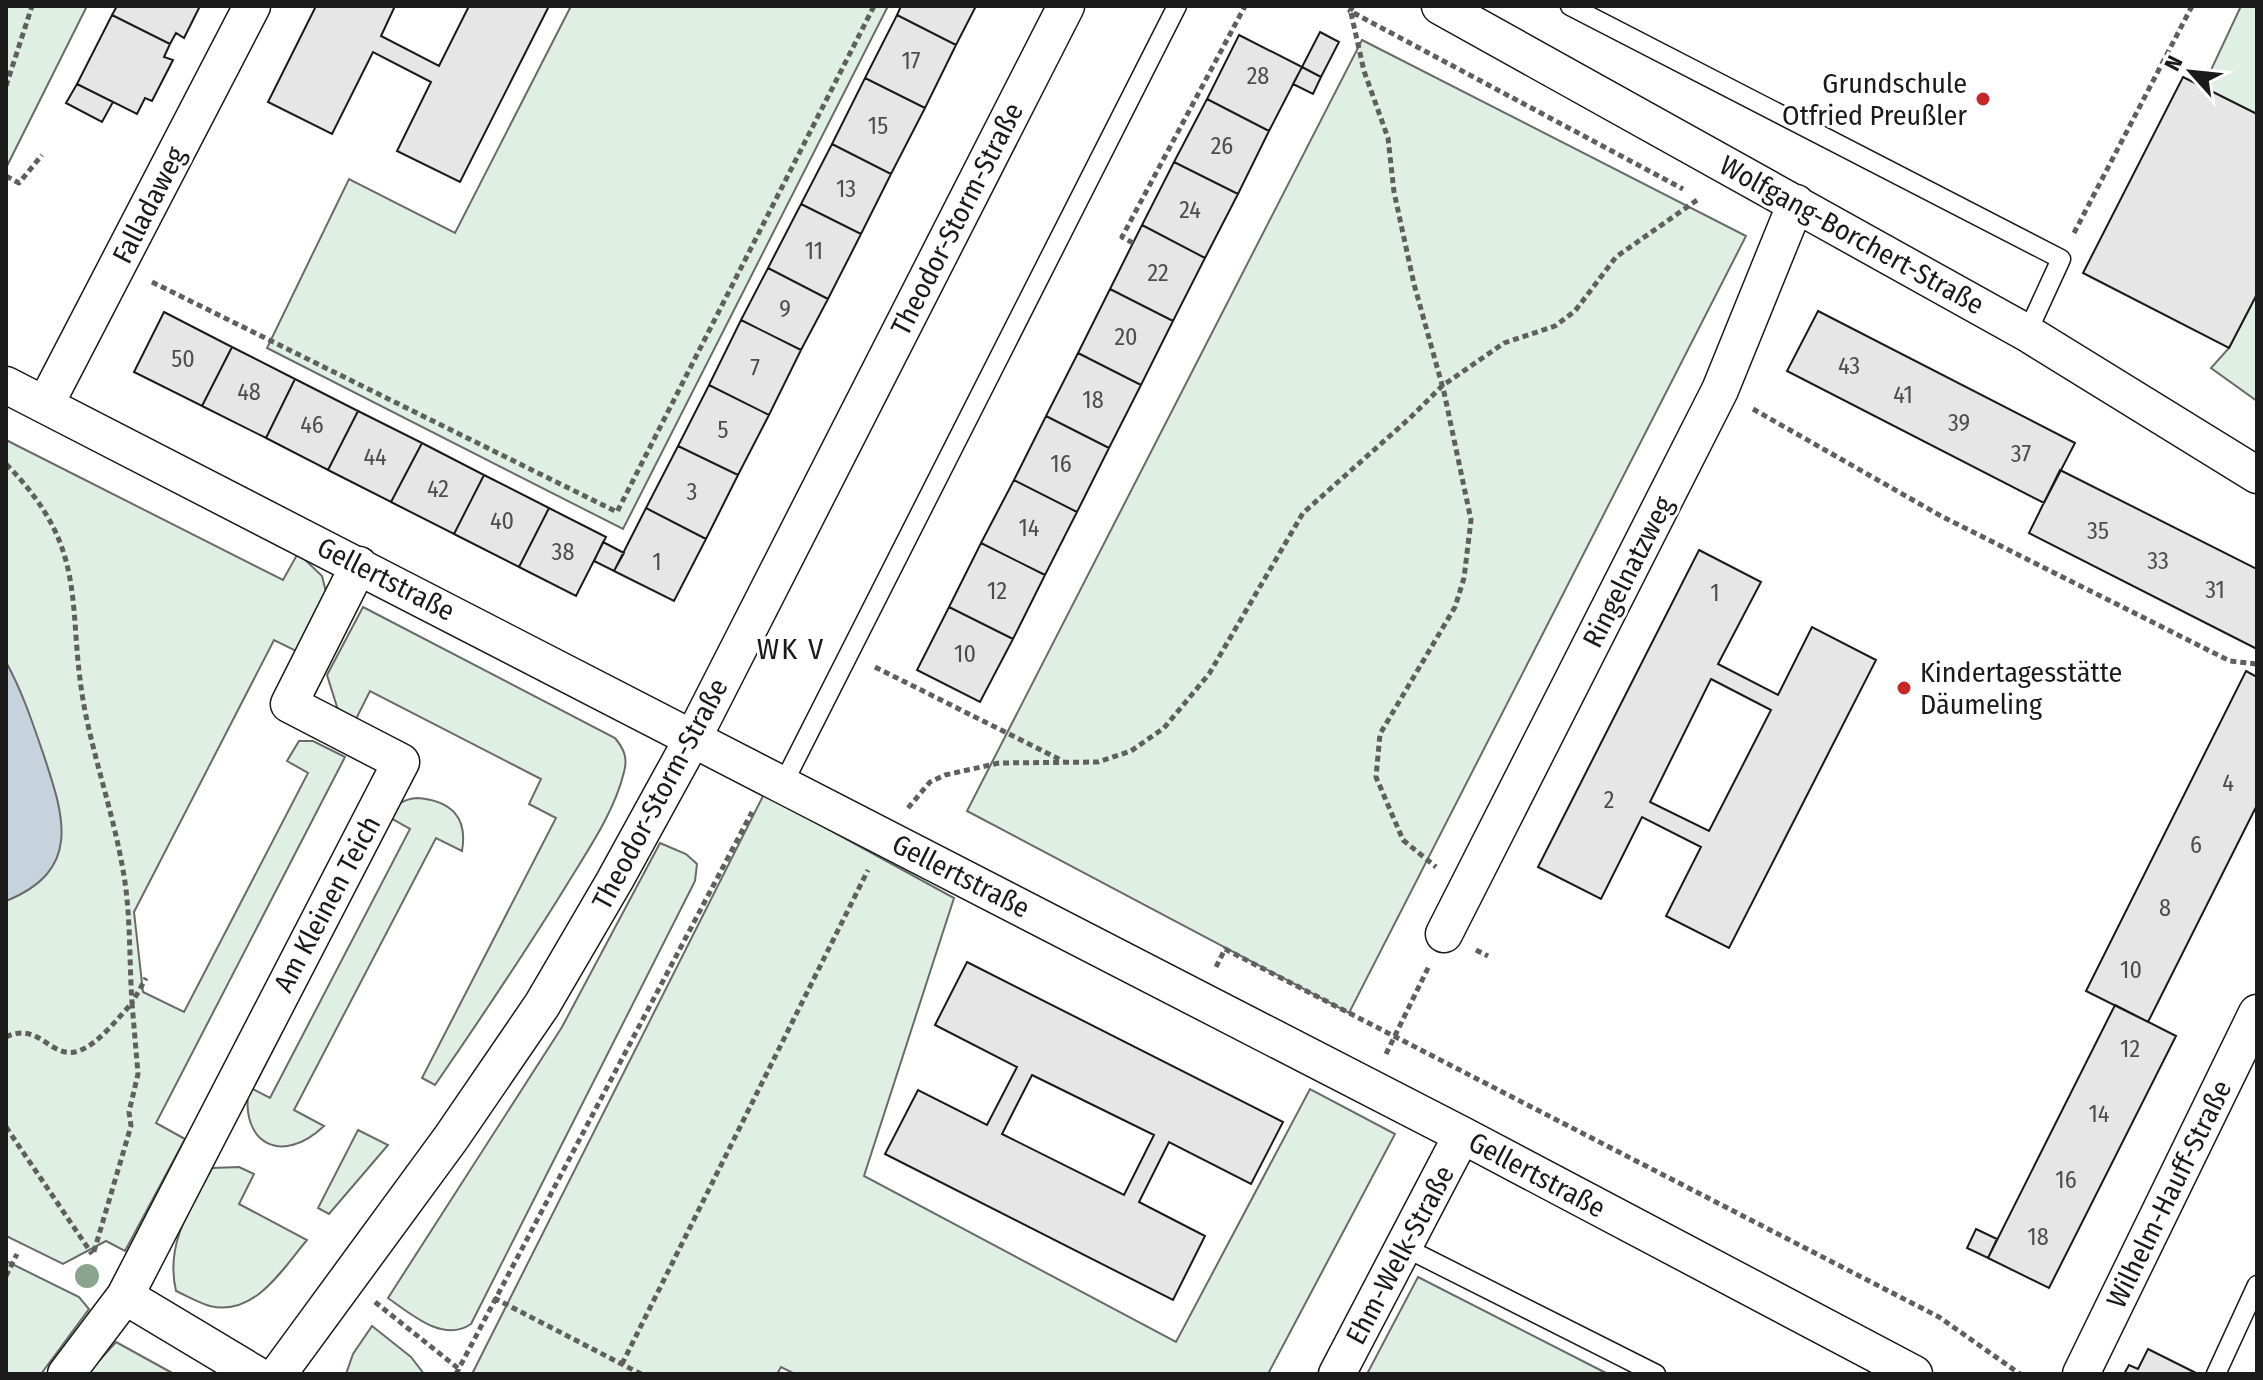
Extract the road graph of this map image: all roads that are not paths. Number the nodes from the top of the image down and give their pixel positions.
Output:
1 (252, 6) edge
2 (1066, 6) edge
3 (1177, 6) edge
4 (1440, 6) edge
5 (1570, 6) edge
6 (1480, 15) edge
7 (1796, 203) junction
8 (2027, 333) junction
9 (6, 385) edge
10 (45, 405) junction
11 (2257, 475) edge
12 (359, 565) junction
13 (693, 738) junction
14 (777, 781) junction
15 (1444, 934) road end
16 (2257, 1013) edge
17 (1462, 1135) junction
18 (1404, 1247) junction
19 (2257, 1285) edge
20 (125, 1296) junction
21 (66, 1374) edge
22 (255, 1374) edge
23 (278, 1374) edge
24 (1337, 1374) edge
25 (1656, 1374) edge
26 (1914, 1374) edge
27 (2081, 1374) edge
28 (2216, 1374) edge

1 - 10 street, Falladaweg
2 - 13 street, Theodor-Storm-Straße
3 - 14 lane
4 - 6 street, Wolfgang-Borchert-Straße
5 - 8 lane
6 - 7 street, Wolfgang-Borchert-Straße
7 - 8 street, Wolfgang-Borchert-Straße
7 - 15 street, Ringelnatzweg
8 - 11 street, Wolfgang-Borchert-Straße
9 - 10 street, Gellertstraße
10 - 12 street, Gellertstraße
12 - 13 street, Gellertstraße
12 - 20 street, Am Kleinen Teich
13 - 14 street, Gellertstraße
13 - 23 street, Theodor-Storm-Straße
14 - 17 street, Gellertstraße
16 - 27 street, Wilhelm-Hauff-Straße
17 - 18 street, Ehm-Welk-Straße
17 - 26 street, Gellertstraße
18 - 24 street, Ehm-Welk-Straße
18 - 25 lane
19 - 28 lane
20 - 21 street, Am Kleinen Teich
20 - 22 street

